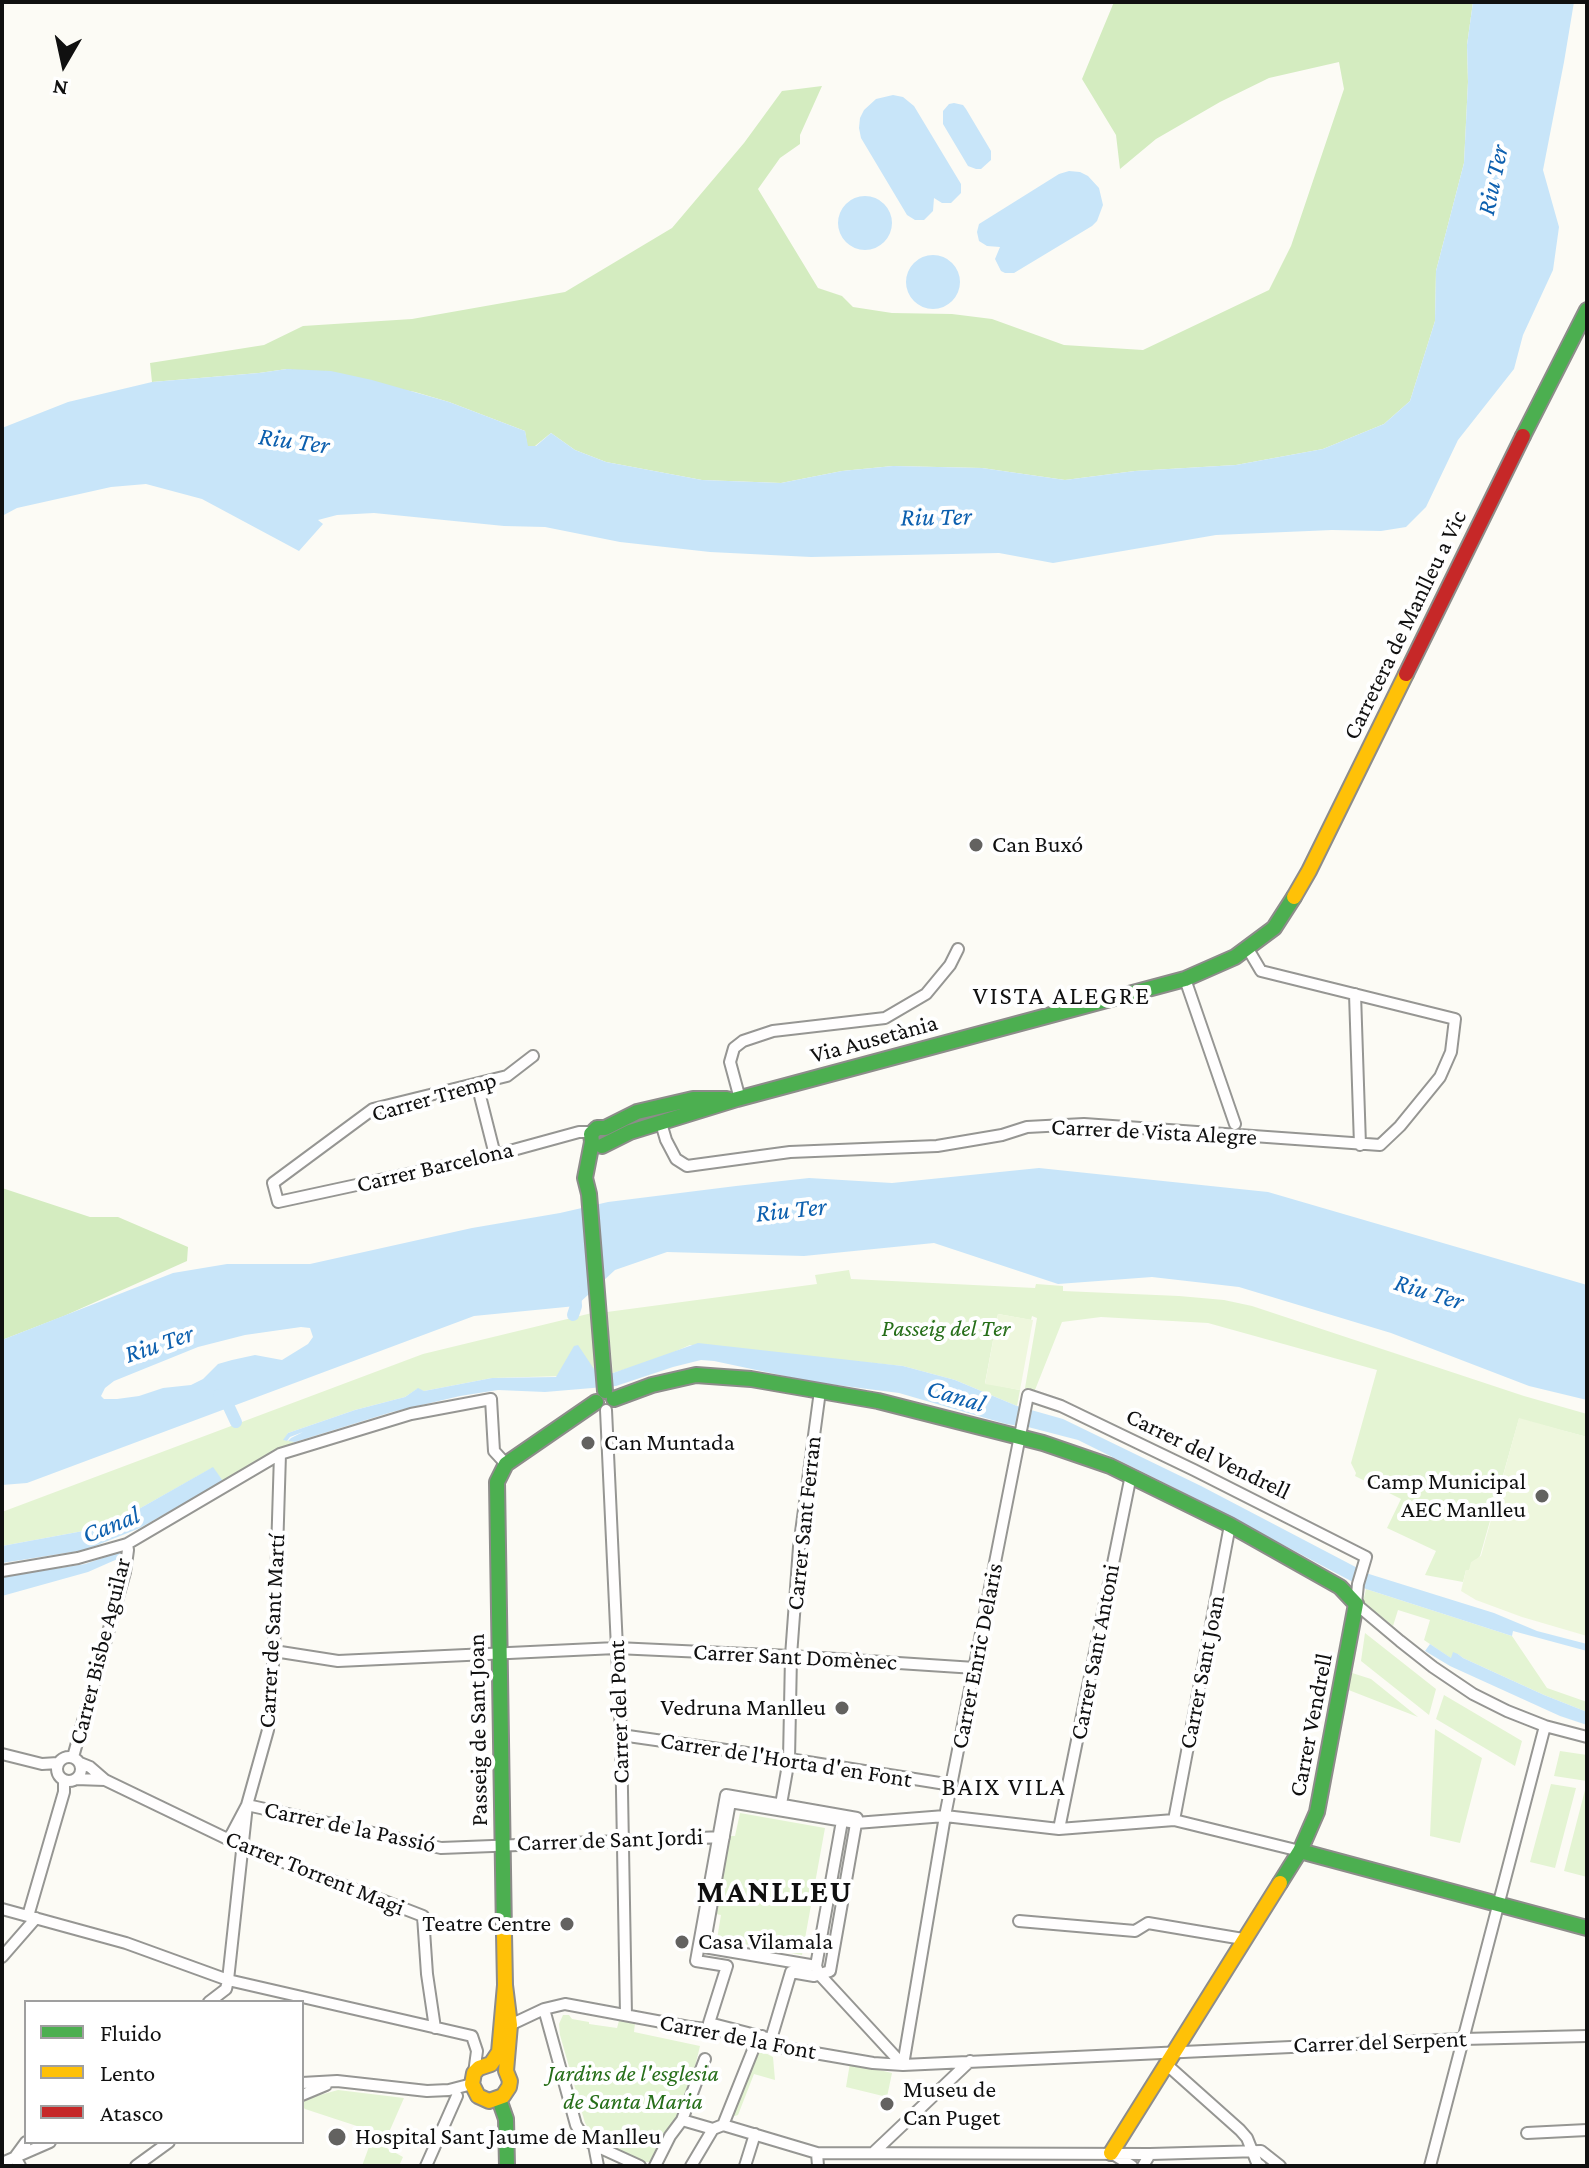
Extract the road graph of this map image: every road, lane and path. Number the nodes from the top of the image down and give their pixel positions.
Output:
1 (1587, 310) edge
2 (958, 949) dead end
3 (1248, 949) junction
4 (1185, 979) junction
5 (1355, 994) junction
6 (533, 1056) dead end
7 (477, 1084) junction
8 (738, 1099) junction
9 (661, 1123) junction
10 (1235, 1124) dead end
11 (600, 1138) junction
12 (1360, 1145) junction
13 (495, 1155) junction
14 (278, 1202) joint
15 (820, 1391) junction
16 (605, 1398) junction
17 (1020, 1431) junction
18 (280, 1454) junction
19 (506, 1464) junction
20 (1131, 1475) junction
21 (1230, 1525) junction
22 (127, 1544) junction
23 (2, 1571) edge
24 (1356, 1604) junction
25 (616, 1648) junction
26 (274, 1651) junction
27 (499, 1654) junction
28 (791, 1656) junction
29 (975, 1668) junction
30 (1545, 1726) junction
31 (621, 1735) junction
32 (1587, 1737) edge
33 (2, 1754) edge
34 (789, 1759) junction
35 (76, 1760) junction
36 (64, 1774) junction
37 (105, 1780) junction
38 (952, 1785) junction
39 (247, 1805) junction
40 (781, 1808) junction
41 (945, 1816) junction
42 (1174, 1820) junction
43 (842, 1821) junction
44 (856, 1823) junction
45 (1059, 1829) junction
46 (721, 1836) junction
47 (229, 1839) junction
48 (623, 1840) junction
49 (502, 1844) junction
50 (242, 1846) junction
51 (1300, 1851) junction
52 (1499, 1905) junction
53 (2, 1909) edge
54 (32, 1917) junction
55 (1019, 1921) dead end
56 (1587, 1928) edge
57 (1243, 1939) junction
58 (2, 1957) edge
59 (789, 1962) junction
60 (818, 1970) junction
61 (228, 1980) junction
62 (505, 1985) junction
63 (212, 2000) edge
64 (544, 2009) junction
65 (626, 2015) junction
66 (510, 2025) junction
67 (435, 2028) junction
68 (1587, 2036) edge
69 (1463, 2039) junction
70 (757, 2040) junction
71 (1170, 2057) junction
72 (705, 2059) dead end
73 (970, 2060) junction
74 (491, 2064) junction
75 (903, 2065) junction
76 (506, 2071) junction
77 (473, 2079) junction
78 (337, 2081) junction
79 (304, 2083) edge
80 (427, 2091) junction
81 (304, 2094) edge
82 (457, 2096) junction
83 (492, 2100) junction
84 (682, 2120) junction
85 (718, 2127) junction
86 (1587, 2130) edge
87 (1527, 2133) dead end
88 (755, 2134) junction
89 (47, 2144) edge
90 (166, 2144) edge
91 (594, 2145) junction
92 (1254, 2152) junction
93 (817, 2153) junction
94 (873, 2153) junction
95 (1000, 2153) junction
96 (1111, 2153) junction
97 (1150, 2154) junction
98 (18, 2161) edge
99 (2, 2163) edge
100 (136, 2166) edge
101 (426, 2166) edge
102 (507, 2166) edge
103 (598, 2166) edge
104 (640, 2166) edge
105 (655, 2166) edge
106 (691, 2166) edge
107 (745, 2166) edge
108 (818, 2166) edge
109 (1000, 2166) edge
110 (1132, 2166) edge
111 (1143, 2166) edge
112 (1261, 2166) edge
113 (1280, 2166) edge
114 (1430, 2166) edge

1 - 3 street, Carretera de Manlleu a Vic
2 - 8 street
3 - 4 street, Via Ausetània
3 - 5 street
4 - 8 street, Via Ausetània
4 - 10 street
5 - 12 street
5 - 12 street, Carrer de Vista Alegre
6 - 7 street, Carrer Tremp
7 - 13 street
7 - 14 street, Carrer Tremp
8 - 9 street, Via Ausetània
8 - 11 street, Via Ausetània
9 - 11 street, Via Ausetània
9 - 12 street, Carrer de Vista Alegre
11 - 13 street, Carrer Barcelona
11 - 16 street
13 - 14 street, Carrer Barcelona
15 - 16 street
15 - 17 street
15 - 28 street, Carrer Sant Ferran
16 - 19 street
16 - 25 street, Carrer del Pont
17 - 20 street
17 - 24 street, Carrer del Vendrell
17 - 29 street, Carrer Enric Delaris
18 - 19 street
18 - 22 street
18 - 26 street, Carrer de Sant Martí
19 - 27 street, Passeig de Sant Joan
20 - 21 street
20 - 45 street, Carrer Sant Antoni
21 - 24 street
21 - 42 street, Carrer Sant Joan
22 - 23 street
22 - 35 street, Carrer Bisbe Aguilar
24 - 30 street
24 - 51 street, Carrer Vendrell
25 - 27 street, Carrer Sant Domènec
25 - 28 street, Carrer Sant Domènec
25 - 31 street, Carrer del Pont
26 - 27 street, Carrer Sant Domènec
26 - 39 street, Carrer de Sant Martí
27 - 49 street, Passeig de Sant Joan
28 - 29 street, Carrer Sant Domènec
28 - 34 street, Carrer Sant Ferran
29 - 38 street, Carrer Enric Delaris
30 - 32 street
30 - 52 street
31 - 34 street, Carrer de l'Horta d'en Font
31 - 48 street, Carrer del Pont
33 - 36 street
34 - 38 street, Carrer de l'Horta d'en Font
34 - 40 street, Carrer Sant Ferran
35 - 36 street
35 - 36 street, Carrer Bisbe Aguilar
35 - 37 street, Carrer Torrent Magi
36 - 37 street, Carrer Torrent Magi
36 - 54 street
37 - 47 street, Carrer Torrent Magi
38 - 41 street, Carrer Enric Delaris
39 - 47 street, Carrer de Sant Martí
39 - 49 street, Carrer de la Passió
39 - 50 street, Carrer de Sant Martí
40 - 43 street
40 - 44 street
40 - 46 street
41 - 44 street
41 - 45 street
41 - 75 street, Carrer Enric Delaris
42 - 45 street
42 - 51 street
43 - 44 street
43 - 60 street
44 - 60 street
46 - 48 street, Carrer de Sant Jordi
46 - 59 street
46 - 60 street
47 - 50 street, Carrer Torrent Magi
48 - 49 street, Carrer de Sant Jordi
48 - 65 street, Carrer del Pont
49 - 62 street, Passeig de Sant Joan
50 - 61 street, Carrer de Sant Martí
50 - 67 street, Carrer Torrent Magi
51 - 52 street
51 - 57 street
52 - 56 street
52 - 69 street
53 - 54 street
54 - 58 street
54 - 61 street
55 - 57 street
57 - 71 street
59 - 60 street
59 - 70 street
60 - 75 street
61 - 63 street
61 - 67 street
62 - 66 street
62 - 74 street, Passeig de Sant Joan
64 - 65 street, Carrer de la Font
64 - 66 street, Carrer de la Font
64 - 91 street
65 - 70 street, Carrer de la Font
66 - 76 street
67 - 77 street
68 - 69 street, Carrer del Serpent
69 - 71 street, Carrer del Serpent
69 - 114 street
70 - 75 street, Carrer de la Font
70 - 85 street
71 - 73 street, Carrer del Serpent
71 - 92 street
71 - 96 street
72 - 84 street
73 - 75 street, Carrer de la Font
73 - 94 street
74 - 76 street
74 - 77 street
76 - 83 street
77 - 80 street
77 - 83 street
78 - 79 street
78 - 80 street
78 - 81 street
80 - 82 street
82 - 83 street
82 - 101 street
83 - 102 street
84 - 85 street
84 - 105 street
85 - 88 street
85 - 106 street
86 - 87 street
88 - 93 street
88 - 107 street
89 - 98 street
90 - 100 street
91 - 103 street
91 - 104 street
92 - 97 street
92 - 112 street
92 - 113 street
93 - 94 street
93 - 108 street
94 - 95 street
95 - 96 street
95 - 109 street
96 - 97 street
96 - 110 street
97 - 111 street
98 - 99 street

